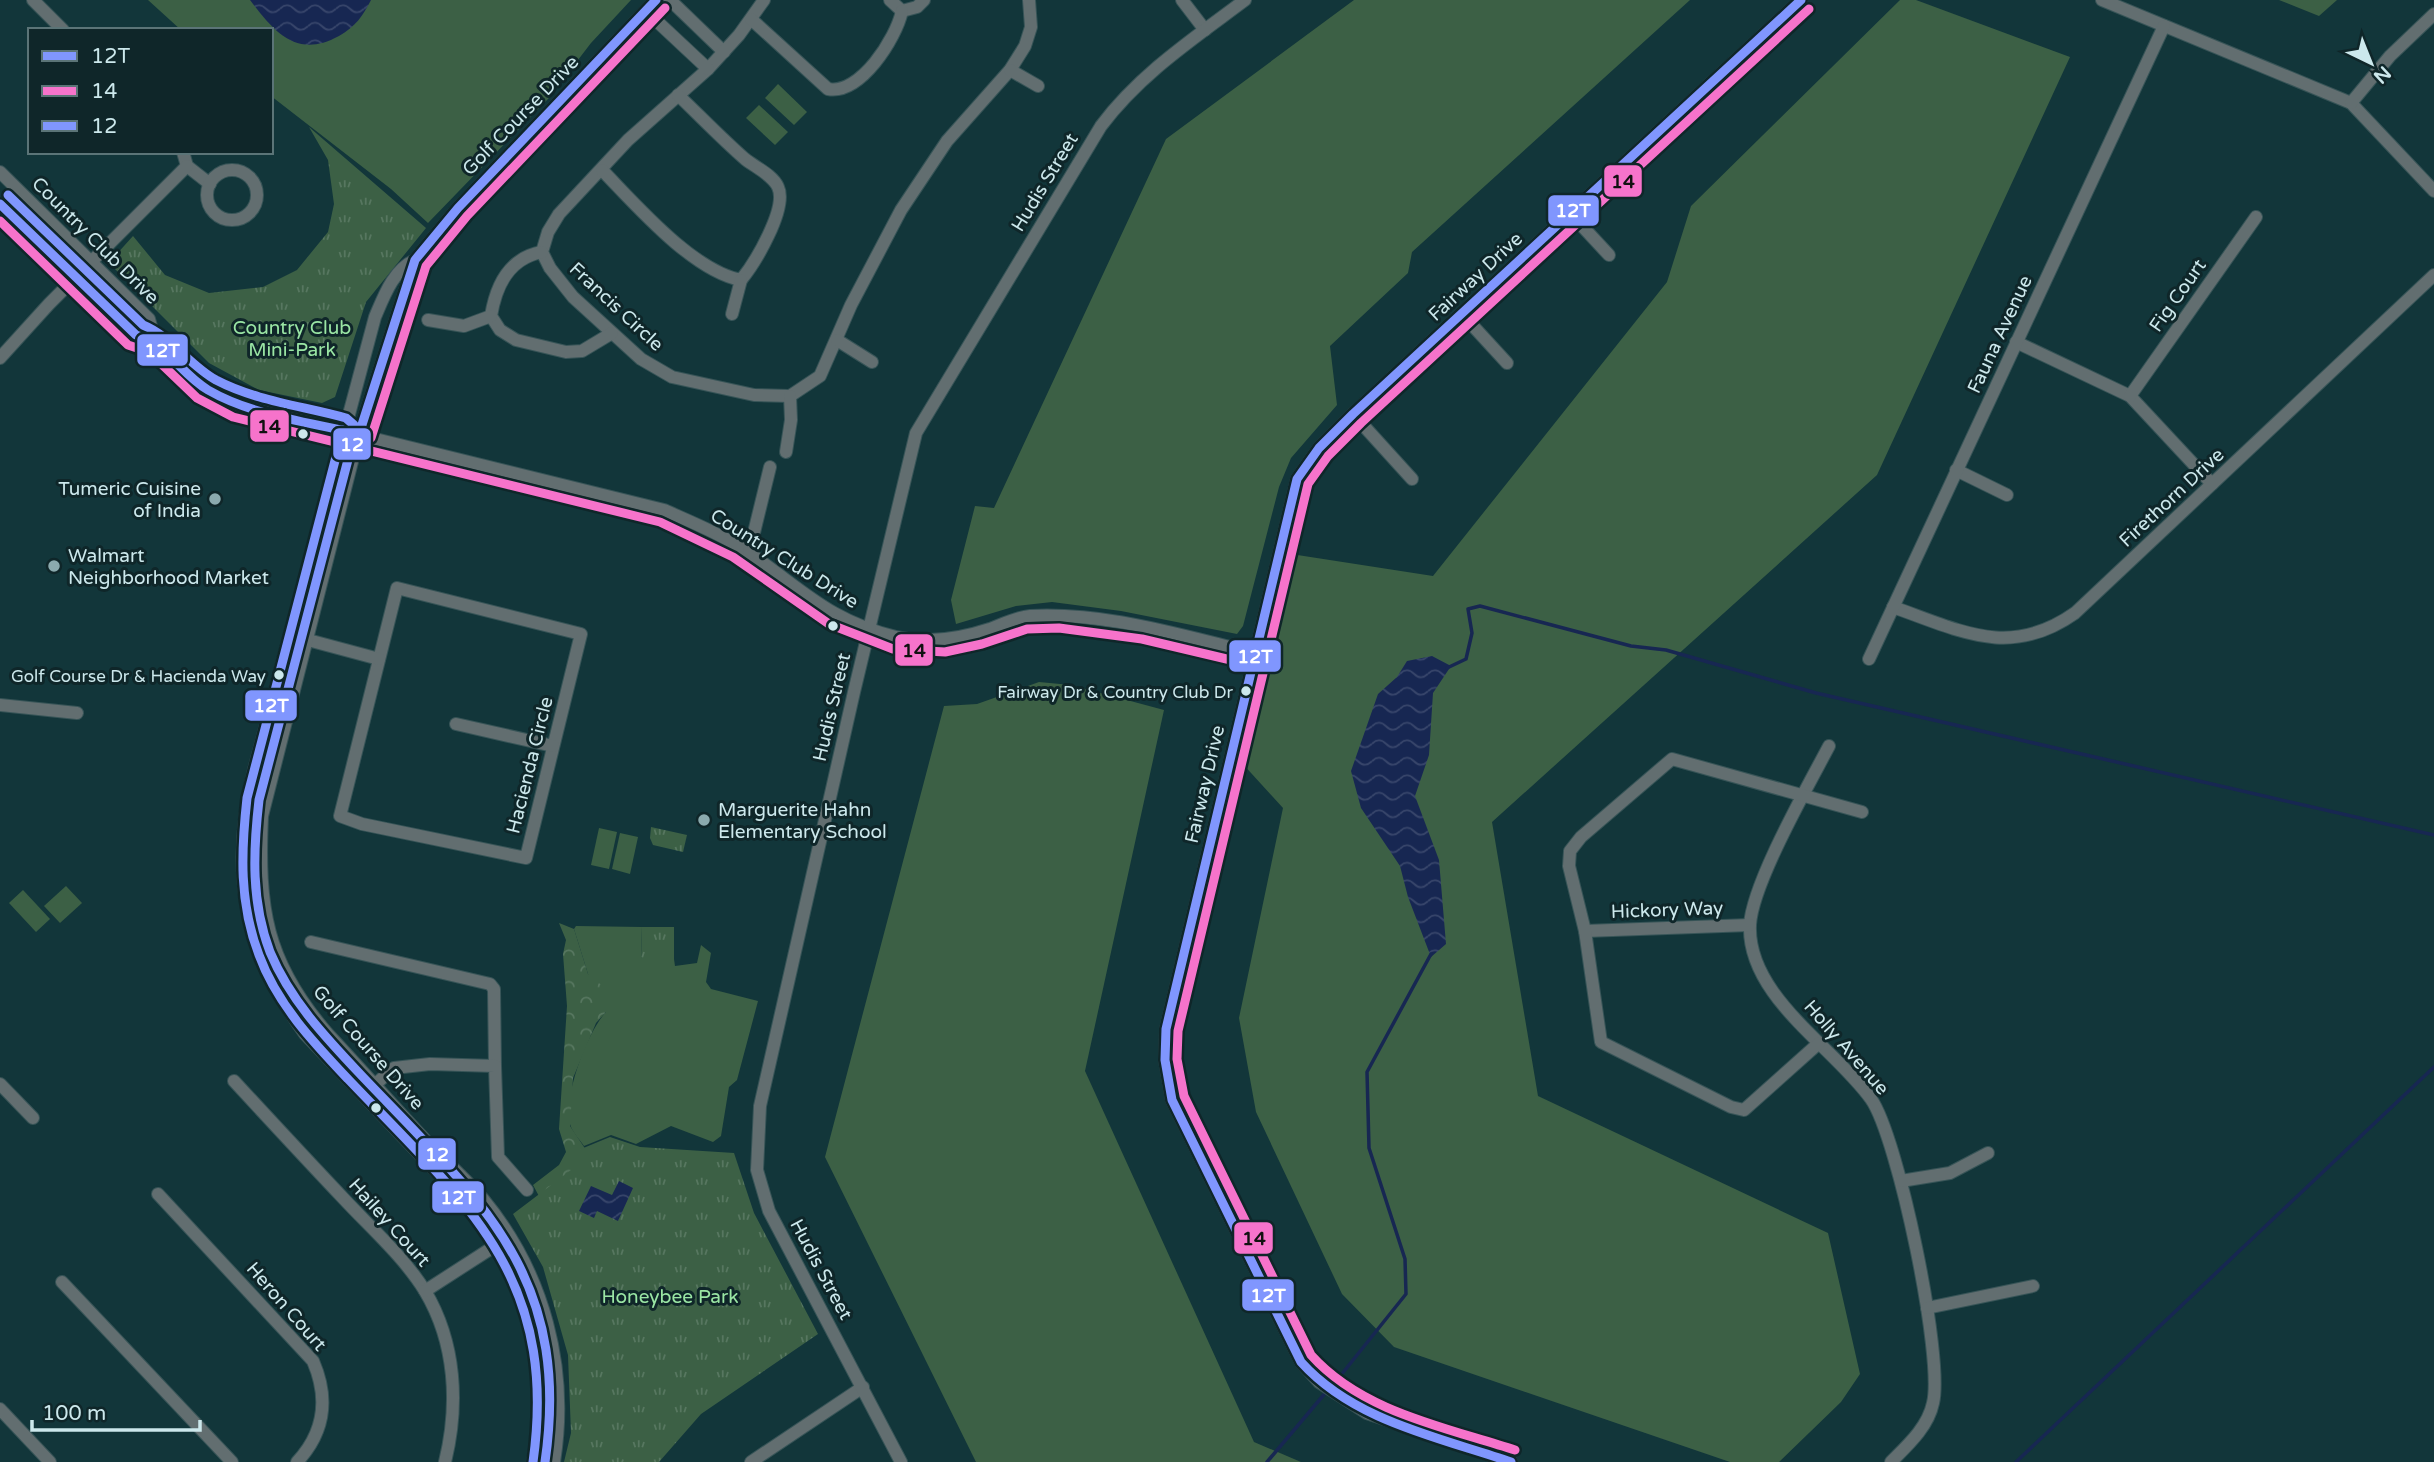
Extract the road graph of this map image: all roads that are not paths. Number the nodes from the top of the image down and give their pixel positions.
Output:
1 (33, 0) edge
2 (656, 0) edge
3 (670, 0) edge
4 (764, 0) edge
5 (890, 0) edge
6 (924, 0) edge
7 (1182, 0) edge
8 (1245, 0) edge
9 (1801, 0) edge
10 (2102, 0) edge
11 (1035, 2) edge
12 (646, 11) junction
13 (902, 11) junction
14 (2434, 14) edge
15 (751, 19) junction
16 (2164, 26) junction
17 (61, 28) edge
18 (1205, 30) junction
19 (724, 52) junction
20 (708, 69) junction
21 (1010, 69) junction
22 (1038, 86) dead end
23 (678, 95) junction
24 (2351, 103) junction
25 (184, 154) edge
26 (187, 166) junction
27 (602, 170) junction
28 (0, 172) edge
29 (210, 184) junction
30 (2434, 191) edge
31 (0, 204) edge
32 (1570, 213) junction
33 (2256, 217) dead end
34 (542, 251) junction
35 (1609, 256) dead end
36 (415, 260) junction
37 (84, 270) junction
38 (2434, 275) edge
39 (741, 280) junction
40 (732, 314) dead end
41 (1462, 314) junction
42 (491, 316) junction
43 (428, 320) dead end
44 (612, 333) junction
45 (837, 340) junction
46 (155, 341) junction
47 (2016, 342) junction
48 (0, 358) edge
49 (872, 362) dead end
50 (1507, 363) dead end
51 (790, 396) junction
52 (2130, 396) junction
53 (1353, 414) junction
54 (343, 430) junction
55 (359, 434) junction
56 (786, 452) dead end
57 (770, 467) dead end
58 (1956, 470) junction
59 (1412, 479) dead end
60 (2212, 484) junction
61 (2007, 495) dead end
62 (749, 553) junction
63 (1893, 607) junction
64 (868, 629) junction
65 (308, 640) junction
66 (1255, 653) junction
67 (379, 659) junction
68 (1868, 659) dead end
69 (0, 705) edge
70 (77, 713) dead end
71 (456, 724) dead end
72 (554, 746) junction
73 (1829, 746) dead end
74 (1803, 794) junction
75 (1863, 812) dead end
76 (1750, 925) junction
77 (1585, 931) junction
78 (311, 942) dead end
79 (1819, 1044) junction
80 (495, 1066) junction
81 (234, 1082) dead end
82 (0, 1084) edge
83 (375, 1084) junction
84 (363, 1095) junction
85 (33, 1118) dead end
86 (1988, 1153) dead end
87 (1901, 1181) junction
88 (527, 1190) dead end
89 (158, 1194) dead end
90 (510, 1236) junction
91 (496, 1245) junction
92 (62, 1282) dead end
93 (2034, 1286) dead end
94 (425, 1291) junction
95 (1927, 1308) junction
96 (863, 1387) junction
97 (0, 1409) edge
98 (50, 1462) edge
99 (232, 1462) edge
100 (297, 1462) edge
101 (445, 1462) edge
102 (533, 1462) edge
103 (554, 1462) edge
104 (751, 1462) edge
105 (901, 1462) edge
106 (1511, 1462) edge
107 (1891, 1462) edge

1 - 17 street
2 - 12 street, Golf Course Drive
3 - 19 street
4 - 15 street
5 - 13 street
6 - 13 street
7 - 18 street
8 - 18 street, Hudis Street
9 - 32 street, Fairway Drive
10 - 16 street
11 - 21 street
12 - 20 street
12 - 36 street, Golf Course Drive
13 - 15 street
14 - 24 street
15 - 19 street
16 - 24 street
16 - 47 street, Fauna Avenue
18 - 64 street, Hudis Street
19 - 20 street
20 - 23 street
21 - 22 street
21 - 45 street
23 - 27 street
23 - 39 street
24 - 30 street
25 - 26 street
26 - 29 street
26 - 37 street
27 - 34 street
27 - 39 street
28 - 37 street, Country Club Drive
29 - 29 street
31 - 37 street, Country Club Drive
32 - 35 street
32 - 41 street, Fairway Drive
33 - 52 street, Fig Court
34 - 42 street
34 - 44 street, Francis Circle
36 - 54 street, Golf Course Drive
36 - 55 street, Golf Course Drive
37 - 46 street, Country Club Drive
37 - 46 street, Country Club Drive
37 - 48 street
38 - 60 street, Firethorn Drive
39 - 40 street
41 - 50 street
41 - 53 street, Fairway Drive
42 - 43 street
42 - 44 street
44 - 51 street, Francis Circle
45 - 49 street
45 - 51 street
46 - 54 street, Country Club Drive
47 - 52 street
47 - 58 street, Fauna Avenue
51 - 56 street
52 - 60 street
53 - 59 street
53 - 66 street, Fairway Drive
54 - 55 street, Country Club Drive
54 - 84 street, Golf Course Drive
55 - 62 street, Country Club Drive
55 - 65 street, Golf Course Drive
57 - 62 street
58 - 61 street
58 - 63 street, Fauna Avenue
60 - 63 street, Firethorn Drive
62 - 64 street, Country Club Drive
63 - 68 street, Fauna Avenue
64 - 66 street, Country Club Drive
64 - 96 street, Hudis Street
65 - 67 street
65 - 83 street, Golf Course Drive
66 - 106 street, Fairway Drive
67 - 72 street, Hacienda Circle
67 - 72 street, Hacienda Circle
69 - 70 street
71 - 72 street
73 - 74 street, Holly Avenue
74 - 75 street
74 - 76 street, Holly Avenue
74 - 77 street
76 - 77 street, Hickory Way
76 - 79 street, Holly Avenue
77 - 79 street
78 - 80 street
79 - 87 street, Holly Avenue
80 - 83 street
80 - 88 street
81 - 94 street, Hailey Court
82 - 85 street
83 - 84 street
83 - 90 street, Golf Course Drive
84 - 91 street, Golf Course Drive
86 - 87 street
87 - 95 street, Holly Avenue
89 - 100 street, Heron Court
90 - 91 street
90 - 103 street, Golf Course Drive
91 - 94 street
91 - 102 street, Golf Course Drive
92 - 99 street
93 - 95 street
94 - 101 street, Hailey Court
95 - 107 street, Holly Avenue
96 - 104 street
96 - 105 street, Hudis Street
97 - 98 street

